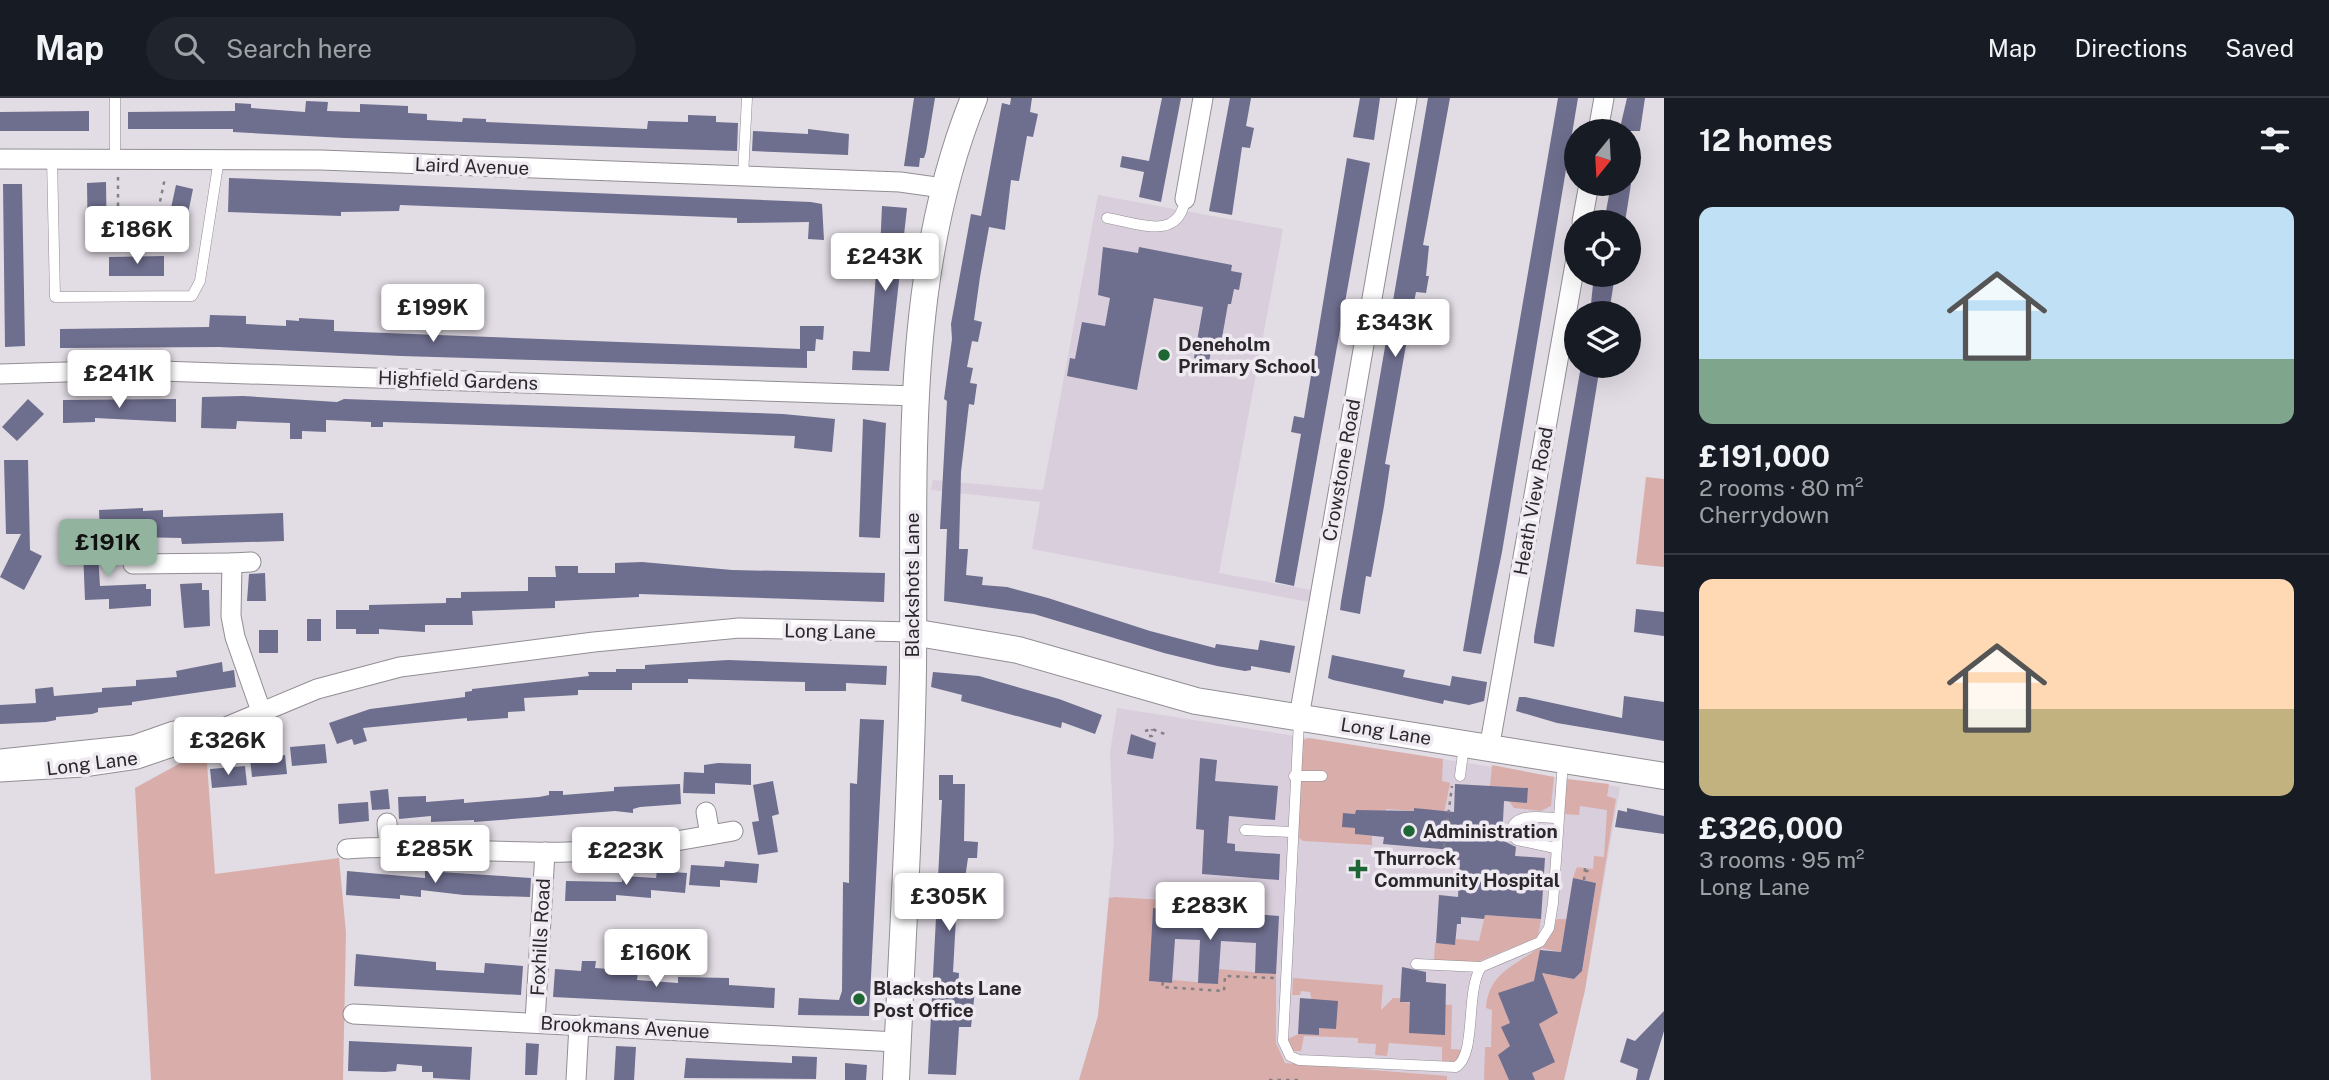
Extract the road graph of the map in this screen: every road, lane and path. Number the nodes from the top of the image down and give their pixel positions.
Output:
1 (115, 98) edge
2 (747, 98) edge
3 (974, 98) edge
4 (1203, 98) edge
5 (1407, 98) edge
6 (1604, 98) edge
7 (1600, 119) edge
8 (117, 157) junction
9 (170, 158) junction
10 (219, 158) junction
11 (0, 159) edge
12 (52, 159) junction
13 (743, 176) junction
14 (943, 188) junction
15 (1185, 199) joint
16 (1107, 218) dead end
17 (1570, 287) edge
18 (0, 374) edge
19 (916, 396) junction
20 (133, 564) dead end
21 (912, 632) junction
22 (261, 711) junction
23 (1298, 717) junction
24 (1152, 729) junction
25 (1145, 731) dead end
26 (174, 732) dead end
27 (1167, 735) dead end
28 (1149, 736) dead end
29 (1476, 746) junction
30 (135, 752) junction
31 (0, 759) edge
32 (1563, 760) junction
33 (22, 764) junction
34 (0, 772) edge
35 (1294, 776) junction
36 (1322, 776) dead end
37 (1461, 776) joint
38 (1664, 776) edge
39 (706, 812) dead end
40 (1557, 818) junction
41 (387, 822) dead end
42 (1245, 830) dead end
43 (733, 831) dead end
44 (1291, 832) junction
45 (710, 835) junction
46 (389, 846) junction
47 (1555, 848) junction
48 (347, 849) dead end
49 (545, 852) junction
50 (1426, 861) dead end
51 (1592, 871) dead end
52 (1584, 880) dead end
53 (1416, 964) dead end
54 (1481, 967) junction
55 (1280, 978) dead end
56 (1163, 982) dead end
57 (353, 1014) dead end
58 (535, 1022) junction
59 (579, 1025) junction
60 (897, 1042) junction
61 (576, 1080) edge
62 (896, 1080) edge
63 (1269, 1080) edge
64 (1300, 1080) edge

1 - 8 lane
2 - 13 lane
3 - 14 street, Blackshots Lane
4 - 15 street
5 - 23 street, Crowstone Road
6 - 7 street
8 - 9 street, Laird Avenue
8 - 9 path
8 - 12 street, Laird Avenue
9 - 10 street, Laird Avenue
10 - 12 lane
10 - 13 street, Laird Avenue
11 - 12 street, Laird Avenue
13 - 14 street, Laird Avenue
14 - 19 street, Blackshots Lane
15 - 16 lane
17 - 29 street, Heath View Road
18 - 19 street, Highfield Gardens
19 - 21 street, Blackshots Lane
20 - 22 street
21 - 22 street, Long Lane
21 - 23 street, Long Lane
21 - 60 street, Blackshots Lane
22 - 30 street, Long Lane
23 - 29 street, Long Lane
23 - 35 lane
24 - 25 path
24 - 27 path
24 - 28 path
26 - 30 street
29 - 32 street, Long Lane
29 - 37 lane
30 - 33 street, Long Lane
31 - 33 street
32 - 38 street, Long Lane
32 - 40 lane
33 - 34 street, Long Lane
35 - 36 lane
35 - 44 lane
37 - 50 path
39 - 45 street
40 - 47 lane
40 - 47 lane
41 - 46 street
42 - 44 lane
43 - 45 street
44 - 54 lane
45 - 49 street
46 - 48 street
46 - 49 street
47 - 54 lane
49 - 58 street, Foxhills Road
51 - 52 path
53 - 54 lane
55 - 56 path
57 - 58 street, Brookmans Avenue
58 - 59 street, Brookmans Avenue
59 - 60 street, Brookmans Avenue
59 - 61 street
60 - 62 street, Blackshots Lane
63 - 64 path

